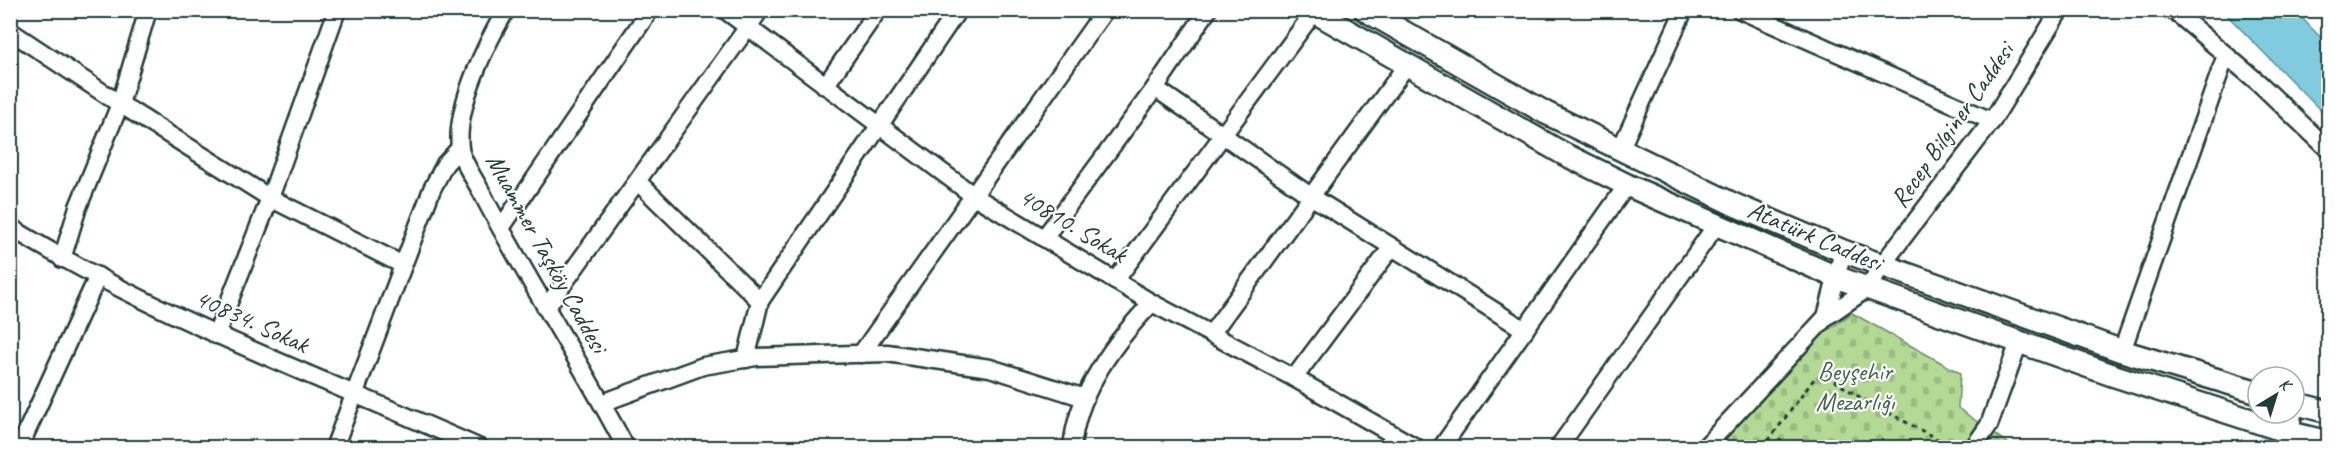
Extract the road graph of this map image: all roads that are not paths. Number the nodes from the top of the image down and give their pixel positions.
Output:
1 (148, 10) edge
2 (337, 10) edge
3 (506, 10) edge
4 (650, 10) edge
5 (724, 10) edge
6 (760, 10) edge
7 (878, 10) edge
8 (958, 10) edge
9 (1105, 10) edge
10 (1208, 10) edge
11 (1365, 10) edge
12 (1684, 10) edge
13 (1740, 10) edge
14 (2060, 10) edge
15 (2173, 10) edge
16 (1312, 11) edge
17 (747, 28) junction
18 (10, 31) edge
19 (2226, 55) junction
20 (1406, 66) junction
21 (825, 86) junction
22 (1155, 88) junction
23 (120, 104) junction
24 (1992, 122) junction
25 (879, 125) junction
26 (1223, 135) junction
27 (459, 149) junction
28 (2328, 149) edge
29 (1620, 150) junction
30 (638, 182) junction
31 (1627, 185) junction
32 (974, 196) junction
33 (1312, 197) junction
34 (270, 198) junction
35 (1717, 224) junction
36 (10, 227) edge
37 (501, 228) junction
38 (1044, 238) junction
39 (1392, 247) junction
40 (1843, 251) junction
41 (62, 259) junction
42 (401, 264) junction
43 (1882, 265) junction
44 (98, 276) junction
45 (1836, 277) junction
46 (1115, 281) junction
47 (1868, 288) junction
48 (760, 301) junction
49 (1152, 303) junction
50 (546, 308) junction
51 (1826, 317) junction
52 (1524, 330) junction
53 (216, 334) junction
54 (1211, 334) junction
55 (2019, 342) junction
56 (2122, 351) junction
57 (861, 354) junction
58 (746, 359) junction
59 (1294, 378) junction
60 (2246, 388) edge
61 (355, 394) junction
62 (1085, 398) junction
63 (602, 403) junction
64 (2306, 406) edge
65 (2328, 412) edge
66 (2291, 431) edge
67 (2328, 442) edge
68 (19, 447) edge
69 (334, 447) edge
70 (480, 447) edge
71 (626, 447) edge
72 (1072, 447) edge
73 (1417, 447) edge
74 (1441, 447) edge
75 (1558, 447) edge
76 (1704, 447) edge
77 (1973, 447) edge

1 - 23 street
2 - 34 street
3 - 27 street, Muammer Taşköy Caddesi
4 - 37 street
5 - 17 street, 40810. Sokak
6 - 17 street
7 - 21 street
8 - 25 street
9 - 32 street
10 - 22 street
11 - 29 main road, Atatürk Caddesi
12 - 29 street
13 - 24 street
14 - 24 street, Recep Bilginer Caddesi
15 - 19 street
16 - 20 main road, Atatürk Caddesi
16 - 26 street
17 - 21 street, 40810. Sokak
17 - 30 street
18 - 23 street
19 - 28 street
19 - 56 street
20 - 31 main road, Atatürk Caddesi
20 - 33 street
21 - 25 street, 40810. Sokak
22 - 26 street
22 - 38 street
23 - 34 street
23 - 41 street
24 - 43 street, Recep Bilginer Caddesi
25 - 32 street, 40810. Sokak
25 - 48 street
26 - 33 street
26 - 46 street
27 - 37 street, Muammer Taşköy Caddesi
27 - 42 street
29 - 40 main road, Atatürk Caddesi
30 - 48 street
30 - 50 street
31 - 35 main road, Atatürk Caddesi
31 - 52 street
32 - 38 street, 40810. Sokak
32 - 57 street
33 - 39 street
33 - 54 street
34 - 42 street
34 - 53 street
35 - 45 main road, Atatürk Caddesi
35 - 75 street
36 - 41 street, 40834. Sokak
37 - 50 street, Muammer Taşköy Caddesi
38 - 46 street, 40810. Sokak
39 - 52 street
39 - 59 street
40 - 43 main road, Atatürk Caddesi
40 - 45 street
41 - 44 street, 40834. Sokak
42 - 61 street
43 - 47 street, Recep Bilginer Caddesi
43 - 56 main road, Atatürk Caddesi
44 - 53 street, 40834. Sokak
44 - 68 street
45 - 47 main road, Atatürk Caddesi
45 - 51 street
46 - 49 street, 40810. Sokak
47 - 51 street
47 - 55 main road, Atatürk Caddesi
48 - 58 street
49 - 54 street, 40810. Sokak
49 - 62 street
50 - 63 street, Muammer Taşköy Caddesi
51 - 76 street
52 - 74 street
53 - 61 street, 40834. Sokak
54 - 59 street, 40810. Sokak
55 - 66 main road, Atatürk Caddesi
55 - 77 street
56 - 60 main road, Atatürk Caddesi
57 - 58 street
57 - 62 street
58 - 63 street
59 - 73 street, 40810. Sokak
61 - 69 street
61 - 70 street, 40834. Sokak
62 - 72 street
63 - 71 street, Muammer Taşköy Caddesi
64 - 65 main road
66 - 67 main road, Atatürk Caddesi

